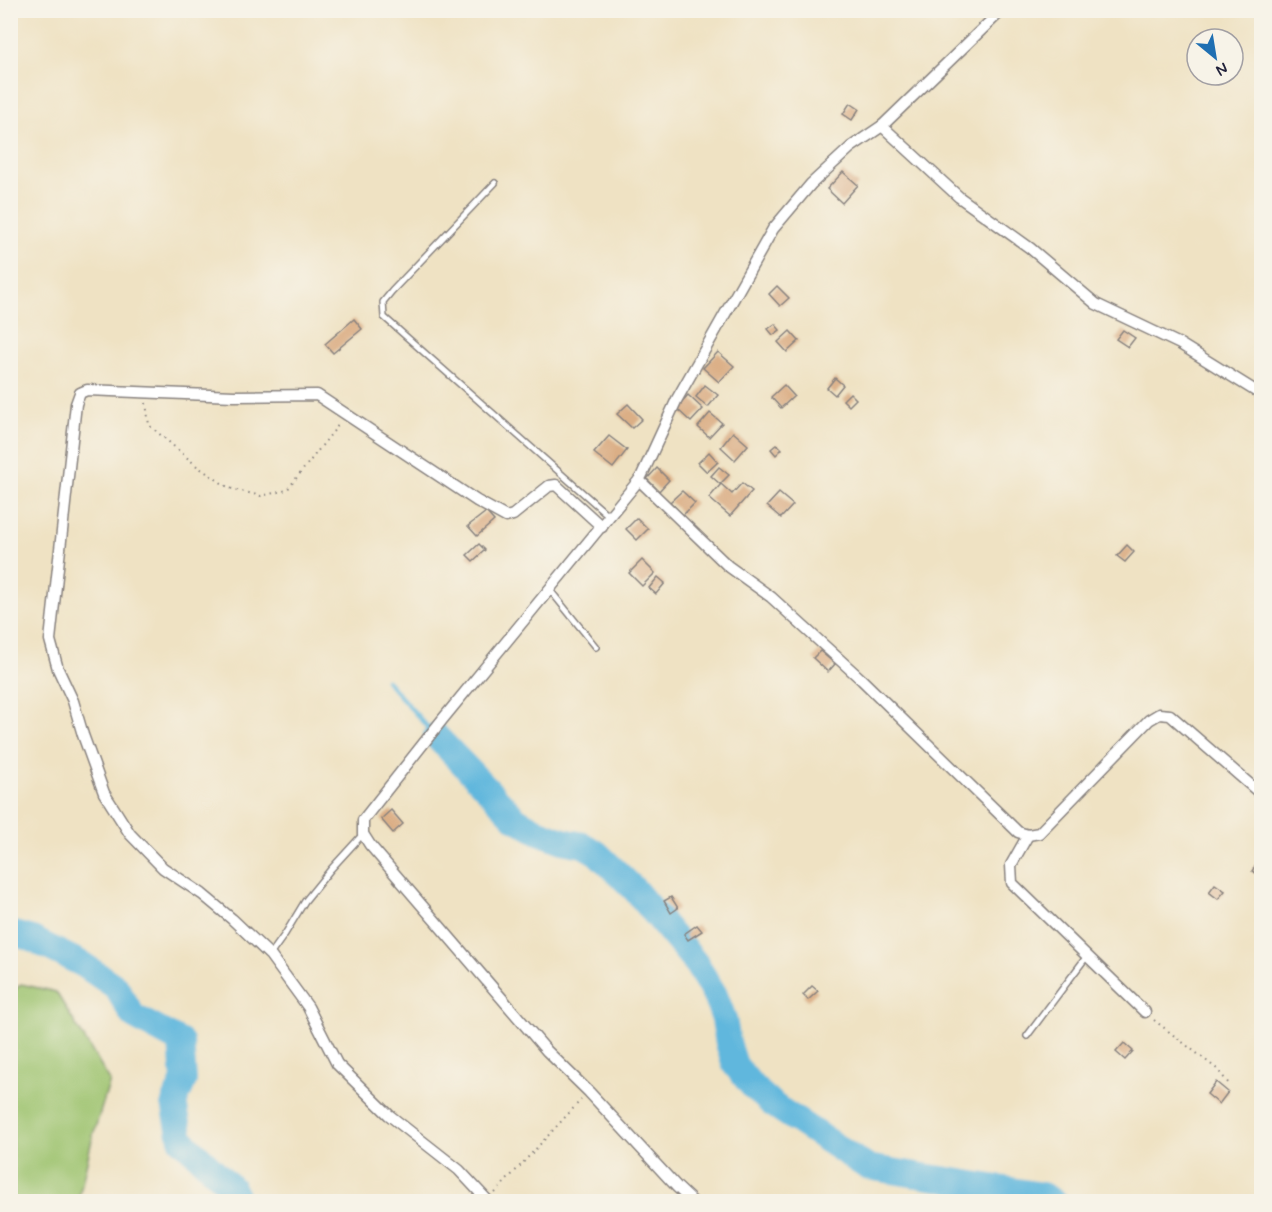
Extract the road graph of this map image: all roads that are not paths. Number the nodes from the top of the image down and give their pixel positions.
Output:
1 (1002, 10) edge
2 (882, 126) junction
3 (495, 183) dead end
4 (1262, 395) edge
5 (639, 480) junction
6 (610, 517) junction
7 (602, 527) junction
8 (549, 590) junction
9 (596, 647) dead end
10 (1262, 795) edge
11 (363, 834) junction
12 (1028, 835) junction
13 (270, 955) junction
14 (1087, 956) junction
15 (1145, 1012) road end
16 (1027, 1036) dead end
17 (488, 1201) edge
18 (693, 1202) edge

1 - 2 street
2 - 4 street
2 - 5 street
3 - 6 lane
5 - 6 street
5 - 12 street
6 - 7 street
7 - 8 street
7 - 13 street
8 - 9 lane
8 - 11 street
10 - 12 street
11 - 13 lane
11 - 18 street
12 - 14 street
13 - 17 street
14 - 15 street
14 - 16 lane

